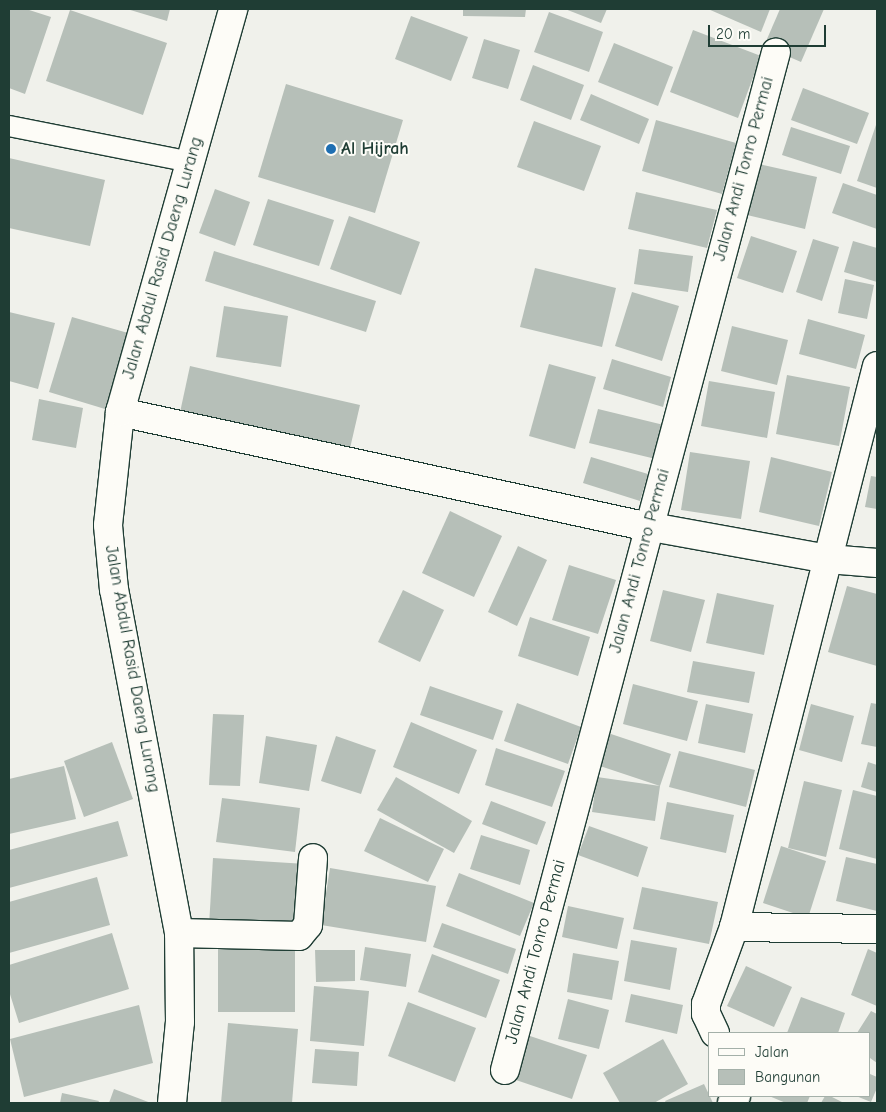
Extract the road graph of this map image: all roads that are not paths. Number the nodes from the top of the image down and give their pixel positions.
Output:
1 (233, 9) edge
2 (776, 52) dead end
3 (9, 126) edge
4 (190, 162) junction
5 (877, 366) edge
6 (120, 412) junction
7 (649, 527) junction
8 (828, 559) junction
9 (877, 563) edge
10 (313, 858) dead end
11 (734, 927) junction
12 (877, 928) edge
13 (180, 933) junction
14 (715, 1032) edge
15 (505, 1070) dead end
16 (172, 1103) edge

1 - 4 street, Jalan Abdul Rasid Daeng Lurang
2 - 7 street, Jalan Andi Tonro Permai
3 - 4 lane
4 - 6 street, Jalan Abdul Rasid Daeng Lurang
5 - 8 street
6 - 7 street
6 - 13 street, Jalan Abdul Rasid Daeng Lurang
7 - 8 street
7 - 15 street, Jalan Andi Tonro Permai
8 - 9 street
8 - 11 street
10 - 13 street
11 - 12 street
11 - 14 street
13 - 16 street, Jalan Abdul Rasid Daeng Lurang

